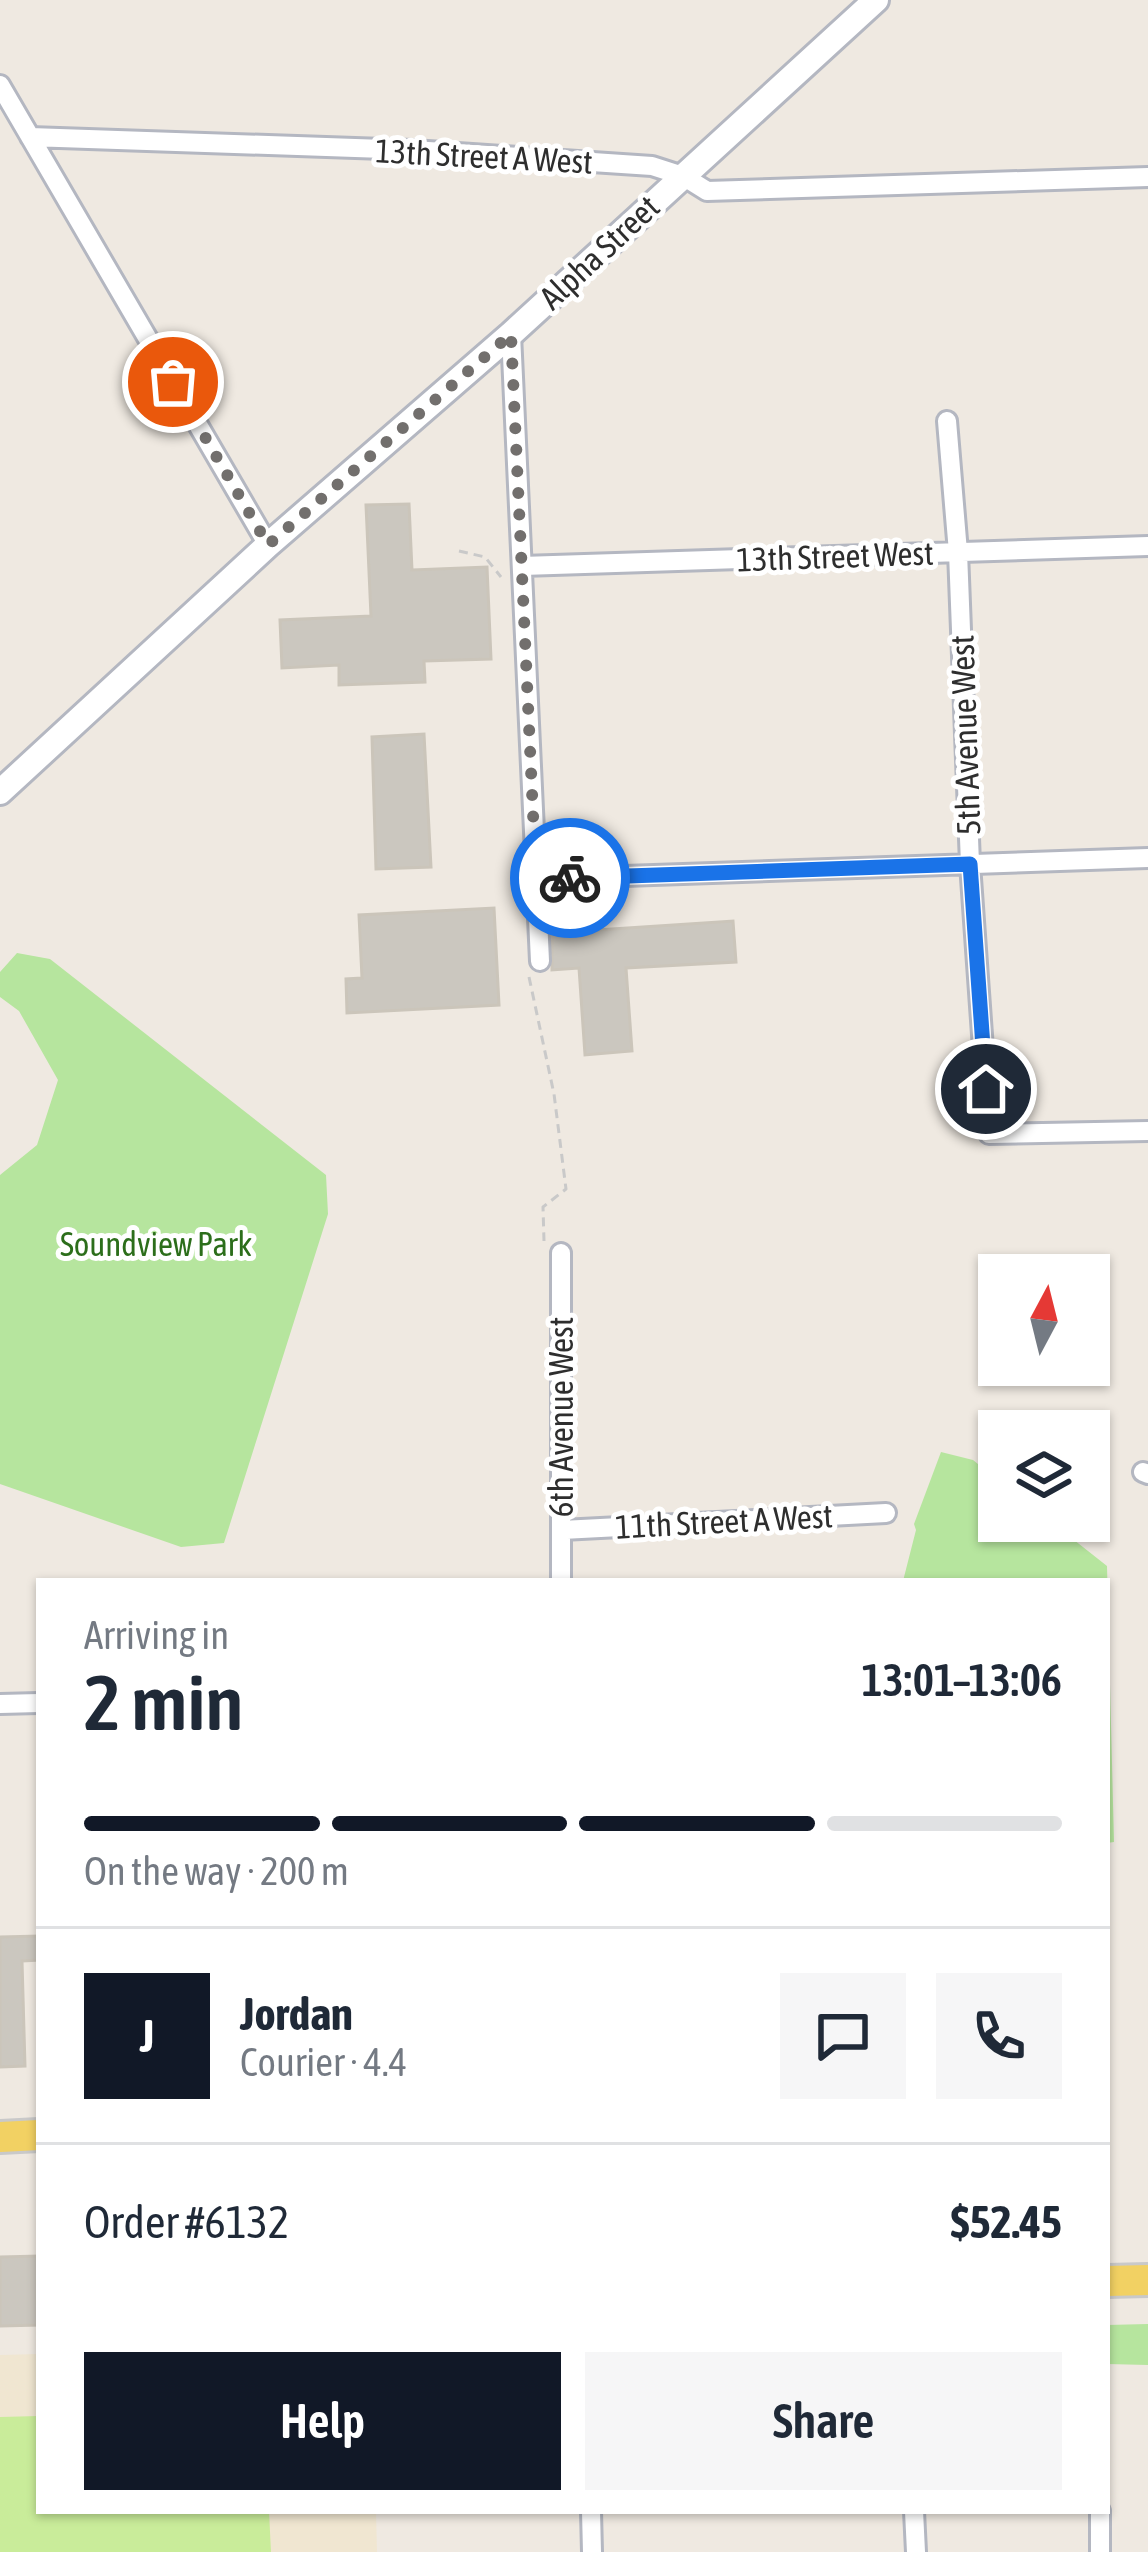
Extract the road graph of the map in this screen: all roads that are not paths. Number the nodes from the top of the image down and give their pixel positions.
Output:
1 (876, 0) edge
2 (0, 85) edge
3 (30, 137) junction
4 (683, 176) junction
5 (1148, 177) edge
6 (511, 334) junction
7 (947, 421) dead end
8 (268, 545) junction
9 (1148, 546) edge
10 (958, 552) junction
11 (522, 566) junction
12 (0, 792) edge
13 (1148, 858) edge
14 (970, 864) junction
15 (536, 879) junction
16 (540, 961) road end
17 (1148, 1132) edge
18 (561, 1252) road end
19 (886, 1513) dead end
20 (562, 1530) junction
21 (561, 1578) edge
22 (36, 1702) edge
23 (0, 1704) edge
24 (36, 2135) edge
25 (0, 2137) edge
26 (1148, 2280) edge
27 (1110, 2281) edge
28 (591, 2514) edge
29 (914, 2514) edge
30 (1100, 2514) edge
31 (592, 2552) edge
32 (916, 2552) edge
33 (1100, 2552) edge

1 - 4 street, Alpha Street
2 - 3 street
3 - 4 street, 13th Street A West
3 - 8 street
4 - 5 street, 13th Street A West
4 - 6 street, Alpha Street
6 - 8 street, Alpha Street
6 - 11 street
7 - 10 street, 5th Avenue West
8 - 12 street, Alpha Street
9 - 10 street, 13th Street West
10 - 11 street, 13th Street West
10 - 14 street, 5th Avenue West
11 - 15 street
13 - 14 street
14 - 15 street
14 - 17 street, 5th Avenue West
15 - 16 street
18 - 20 street, 6th Avenue West
19 - 20 street, 11th Street A West
20 - 21 street, 6th Avenue West
22 - 23 street
24 - 25 main road
26 - 27 main road
28 - 31 street
29 - 32 street
30 - 33 street

